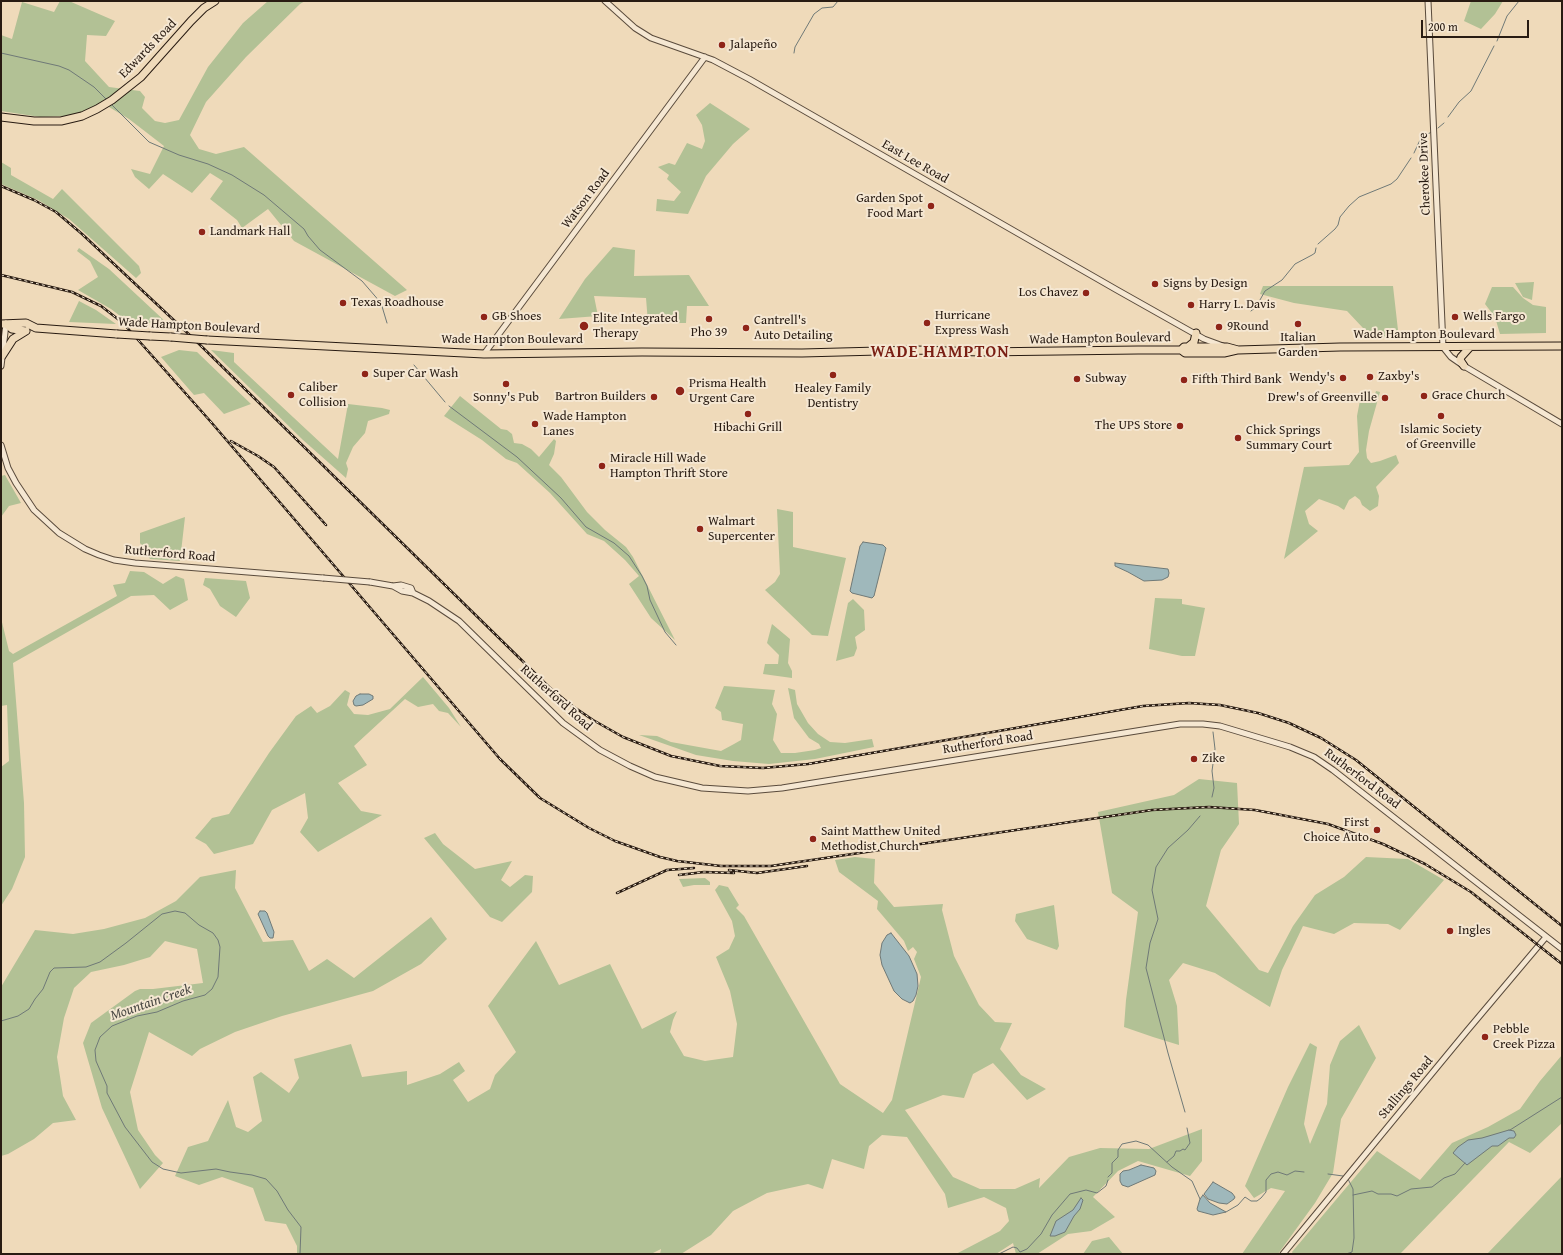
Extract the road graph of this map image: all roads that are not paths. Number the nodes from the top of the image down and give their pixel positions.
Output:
1 (215, 1) edge
2 (605, 1) edge
3 (1428, 1) edge
4 (705, 57) junction
5 (1, 117) edge
6 (3, 324) edge
7 (36, 328) junction
8 (26, 331) junction
9 (1196, 333) junction
10 (1562, 346) edge
11 (1227, 347) junction
12 (1443, 347) junction
13 (1470, 347) junction
14 (1184, 348) junction
15 (1202, 350) junction
16 (1238, 350) junction
17 (2, 354) edge
18 (484, 354) junction
19 (1, 366) edge
20 (1464, 366) junction
21 (1562, 424) edge
22 (1, 445) edge
23 (1546, 937) junction
24 (1562, 949) edge
25 (1283, 1254) edge

1 - 5 main road, Edwards Road
2 - 4 street, East Lee Road
3 - 12 street, Cherokee Drive
4 - 9 street, East Lee Road
4 - 18 street, Watson Road
6 - 7 main road, Wade Hampton Boulevard
6 - 8 main road
6 - 17 street
7 - 8 main road, Wade Hampton Boulevard
7 - 18 main road, Wade Hampton Boulevard, bridge
8 - 17 main road
9 - 11 street, East Lee Road
9 - 14 main road
9 - 15 street
10 - 13 main road, Wade Hampton Boulevard
11 - 15 main road, Wade Hampton Boulevard
11 - 16 main road, Wade Hampton Boulevard
12 - 13 main road, Wade Hampton Boulevard
12 - 16 main road, Wade Hampton Boulevard
12 - 20 street
13 - 20 main road
14 - 15 main road, Wade Hampton Boulevard
14 - 18 main road, Wade Hampton Boulevard
15 - 16 main road, Wade Hampton Boulevard
17 - 19 street
20 - 21 street
22 - 23 street, Rutherford Road, bridge
23 - 24 street, Rutherford Road
23 - 25 street, Stallings Road

